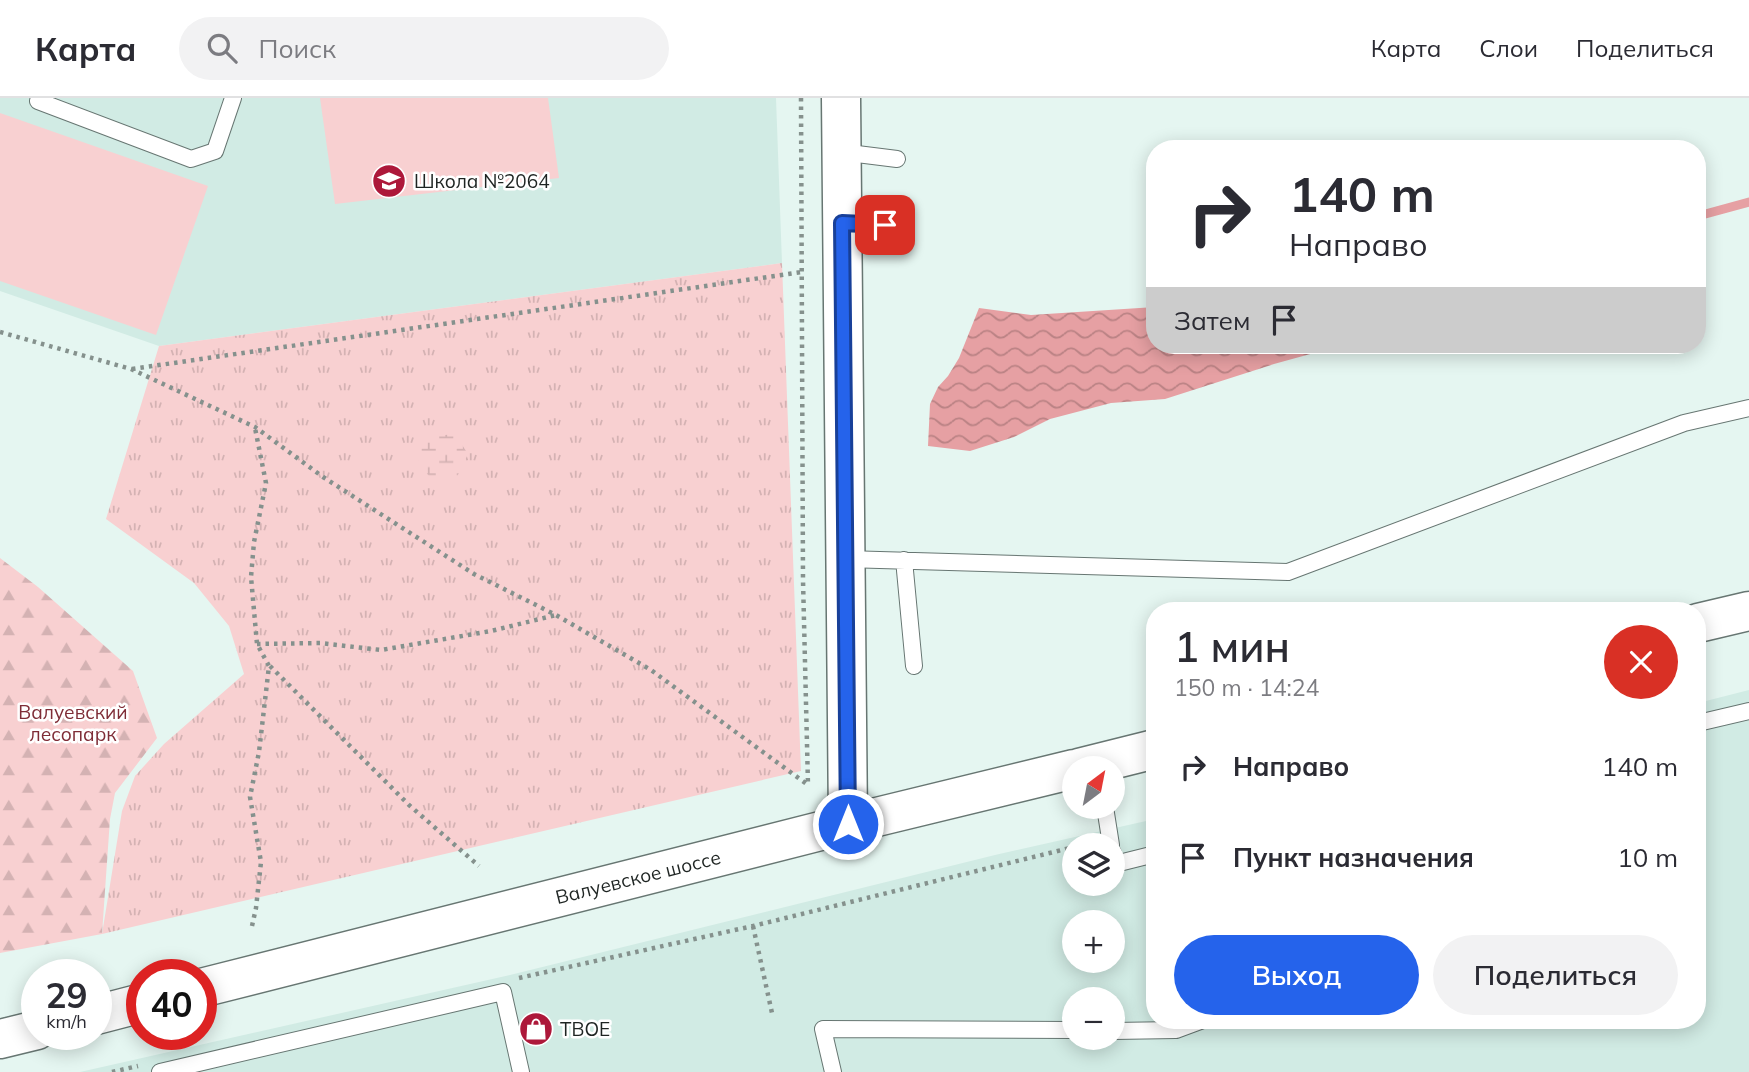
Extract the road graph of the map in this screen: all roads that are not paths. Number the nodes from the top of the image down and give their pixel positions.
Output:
1 (39, 98) edge
2 (233, 98) edge
3 (841, 98) edge
4 (841, 152) junction
5 (897, 159) dead end
6 (842, 223) junction
7 (899, 226) dead end
8 (1749, 408) edge
9 (845, 559) junction
10 (904, 560) junction
11 (1749, 611) edge
12 (1706, 621) edge
13 (914, 666) dead end
14 (1749, 711) edge
15 (1706, 721) edge
16 (1146, 752) edge
17 (1125, 757) edge
18 (1062, 774) edge
19 (848, 824) junction
20 (1146, 856) edge
21 (1125, 862) edge
22 (217, 984) edge
23 (1179, 1029) edge
24 (1062, 1030) edge
25 (1125, 1031) edge
26 (21, 1034) edge
27 (0, 1039) edge
28 (160, 1072) edge
29 (521, 1072) edge
30 (833, 1072) edge

1 - 2 lane
3 - 4 main road
4 - 5 lane
4 - 6 main road
6 - 7 lane
6 - 9 main road
8 - 10 lane
9 - 10 lane
9 - 19 main road
10 - 13 lane
11 - 12 main road
14 - 15 lane
16 - 17 main road, Валуевское шоссе
18 - 19 main road, Валуевское шоссе
19 - 22 main road, Валуевское шоссе
20 - 21 lane
23 - 25 lane
24 - 30 lane
26 - 27 main road
28 - 29 lane

